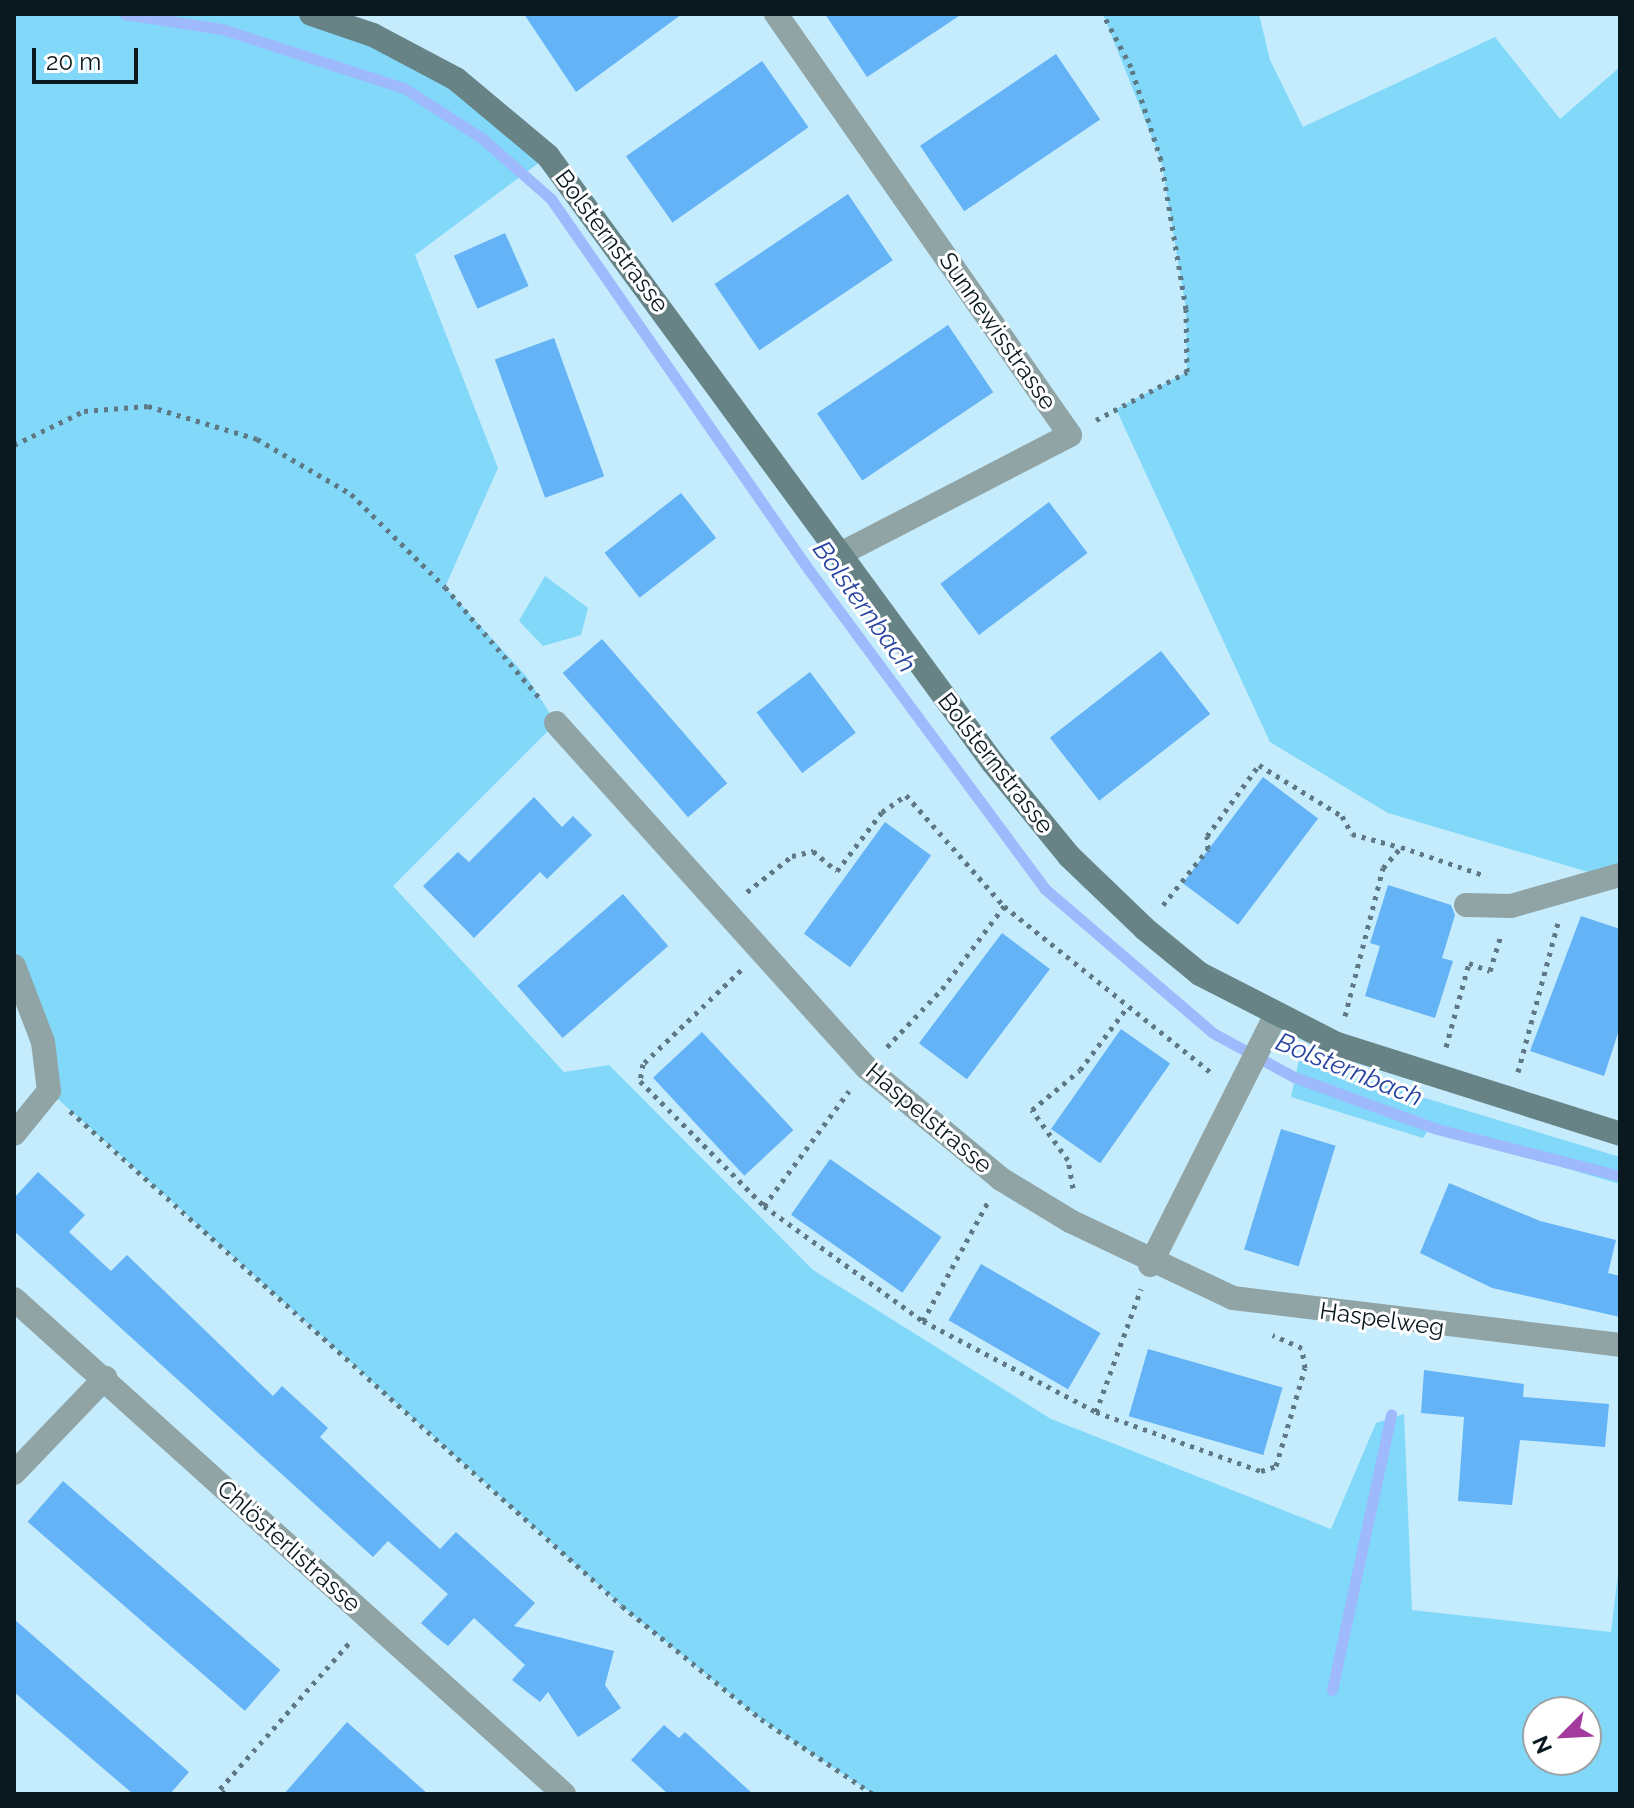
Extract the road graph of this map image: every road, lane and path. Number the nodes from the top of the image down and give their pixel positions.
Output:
1 (311, 14) edge
2 (776, 14) edge
3 (1103, 14) edge
4 (1070, 435) junction
5 (14, 445) edge
6 (840, 554) junction
7 (556, 723) joint
8 (1401, 847) junction
9 (1620, 875) edge
10 (1568, 888) junction
11 (1466, 905) dead end
12 (1004, 906) junction
13 (1511, 906) junction
14 (725, 909) junction
15 (1145, 929) junction
16 (762, 950) junction
17 (14, 966) edge
18 (1126, 1009) junction
19 (1275, 1016) junction
20 (1337, 1044) junction
21 (867, 1068) junction
22 (1435, 1081) junction
23 (1237, 1082) junction
24 (49, 1091) junction
25 (1507, 1103) junction
26 (14, 1134) edge
27 (1620, 1134) edge
28 (1001, 1179) junction
29 (764, 1206) junction
30 (1070, 1221) junction
31 (1150, 1265) junction
32 (14, 1299) edge
33 (923, 1321) junction
34 (1259, 1329) dead end
35 (1620, 1345) edge
36 (105, 1378) junction
37 (1096, 1412) junction
38 (14, 1473) edge
39 (370, 1619) junction
40 (225, 1794) edge
41 (564, 1794) edge
42 (873, 1794) edge

1 - 6 street, Bolsternstrasse
2 - 4 street, Sunnewisstrasse
3 - 4 path
4 - 6 street, Sunnewisstrasse
5 - 7 path
6 - 15 street, Bolsternstrasse
7 - 14 street, Haspelstrasse
8 - 13 path
8 - 15 path
8 - 20 path
9 - 10 street
10 - 13 street
10 - 25 path
11 - 13 street
12 - 14 path
12 - 18 path
12 - 21 path
13 - 22 path
14 - 16 street, Haspelstrasse
15 - 19 street, Bolsternstrasse
16 - 21 street, Haspelstrasse
16 - 29 path
17 - 24 street
18 - 23 path
18 - 30 path
19 - 20 street, Bolsternstrasse
19 - 23 street
20 - 22 street, Bolsternstrasse
21 - 28 street, Haspelstrasse
21 - 29 path
22 - 25 street, Bolsternstrasse
23 - 31 street
24 - 26 street
24 - 42 path
25 - 27 street, Bolsternstrasse
28 - 30 street, Haspelstrasse
28 - 33 path
29 - 33 path
30 - 31 street, Haspelstrasse
31 - 35 street, Haspelweg
31 - 37 path
32 - 36 street, Chlösterlistrasse
33 - 37 path
34 - 37 path
36 - 38 street
36 - 39 street, Chlösterlistrasse
39 - 40 path
39 - 41 street, Chlösterlistrasse

